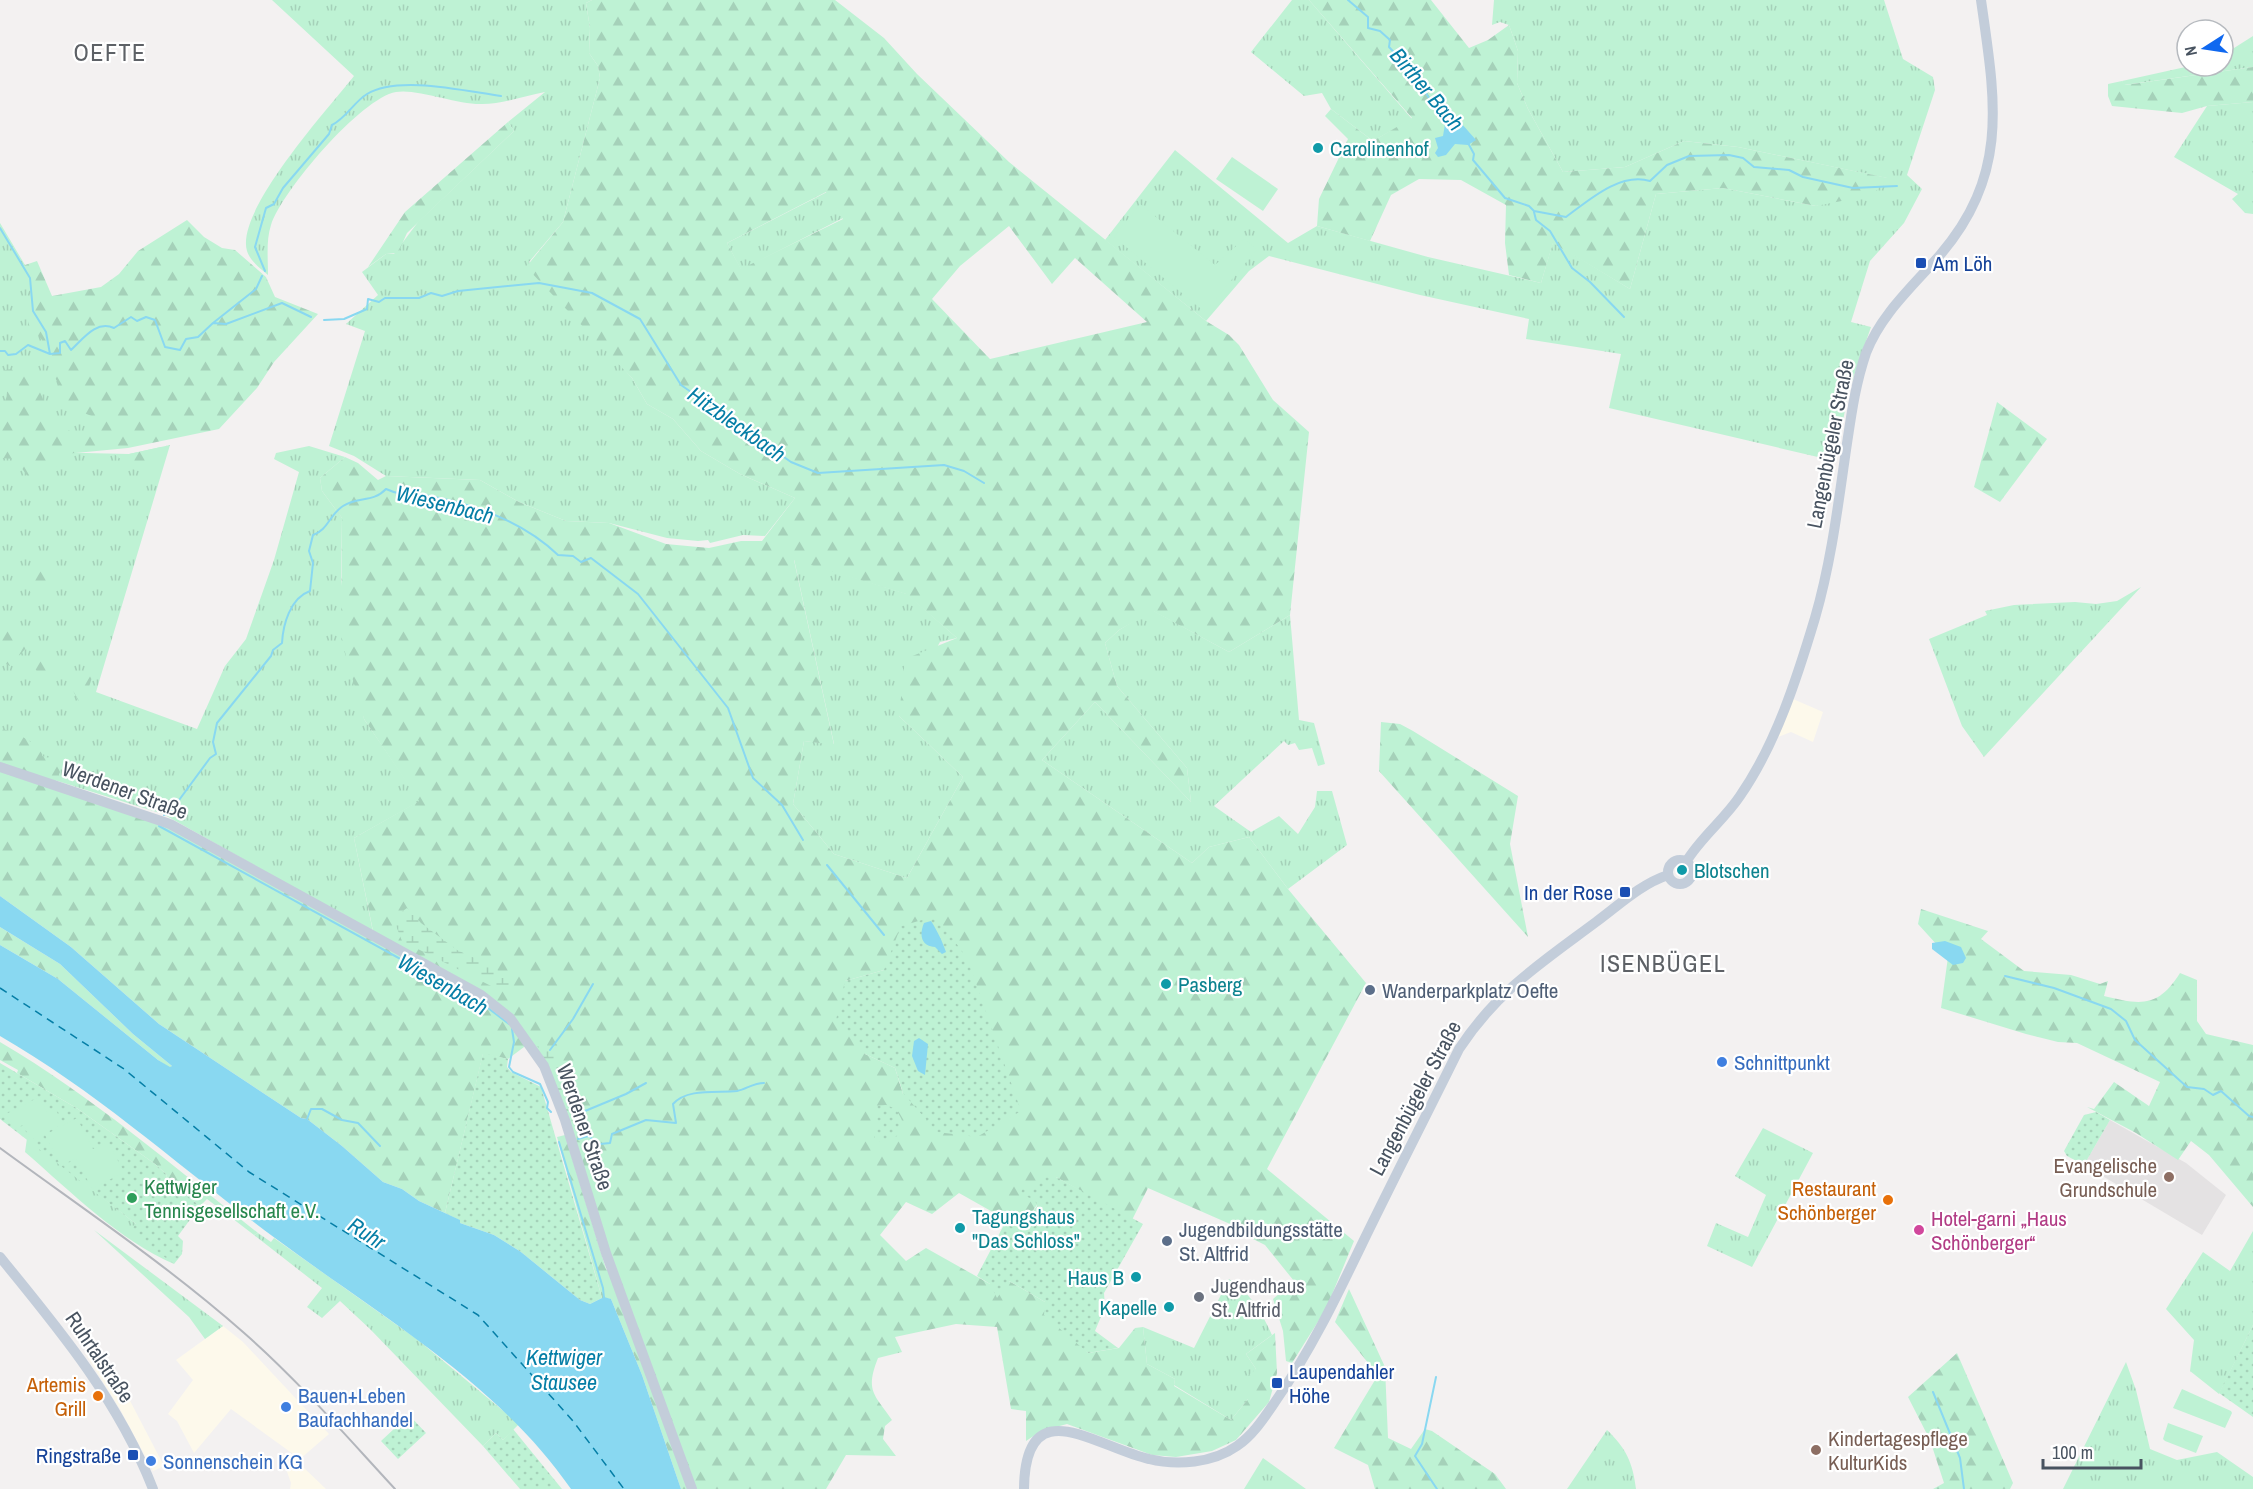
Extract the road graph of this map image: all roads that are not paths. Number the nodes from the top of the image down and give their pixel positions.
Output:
1 (1981, 0) edge
2 (0, 767) edge
3 (1686, 862) junction
4 (1668, 874) junction
5 (0, 1257) edge
6 (153, 1489) edge
7 (692, 1489) edge
8 (1024, 1489) edge

1 - 3 main road, Langenbügeler Straße
2 - 7 main road, Werdener Straße
3 - 4 main road
3 - 4 main road
4 - 8 main road, Langenbügeler Straße
5 - 6 main road, Ruhrtalstraße

